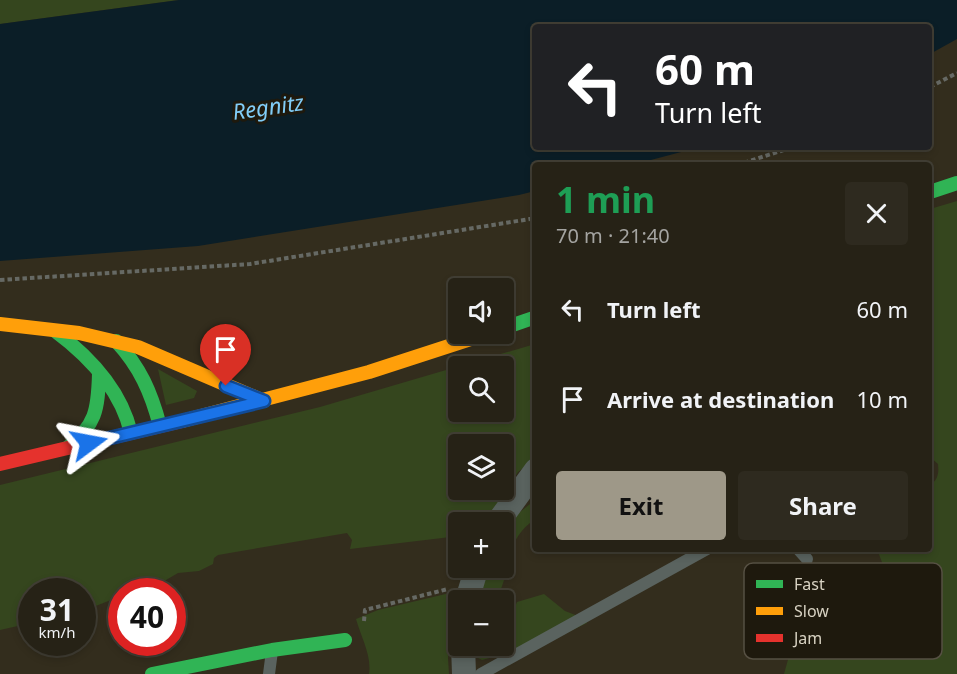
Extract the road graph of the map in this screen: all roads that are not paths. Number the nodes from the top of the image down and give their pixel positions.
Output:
1 (957, 183) edge
2 (932, 191) edge
3 (532, 318) edge
4 (0, 324) edge
5 (514, 324) edge
6 (55, 332) junction
7 (116, 341) junction
8 (458, 344) edge
9 (99, 374) junction
10 (264, 401) junction
11 (160, 426) junction
12 (131, 433) junction
13 (68, 448) junction
14 (0, 464) edge
15 (532, 475) edge
16 (505, 512) edge
17 (701, 552) edge
18 (801, 552) edge
19 (807, 559) dead end
20 (345, 640) road end
21 (272, 650) junction
22 (468, 665) edge
23 (152, 674) edge
24 (269, 674) edge

1 - 2 street
3 - 5 street
4 - 6 street
6 - 7 street
6 - 9 street
7 - 10 street
7 - 11 street
8 - 10 street
9 - 12 street
9 - 13 street
10 - 11 street
11 - 12 street
12 - 13 street
13 - 14 street
15 - 16 street
17 - 22 lane
18 - 19 lane
20 - 21 street
21 - 23 street
21 - 24 lane

